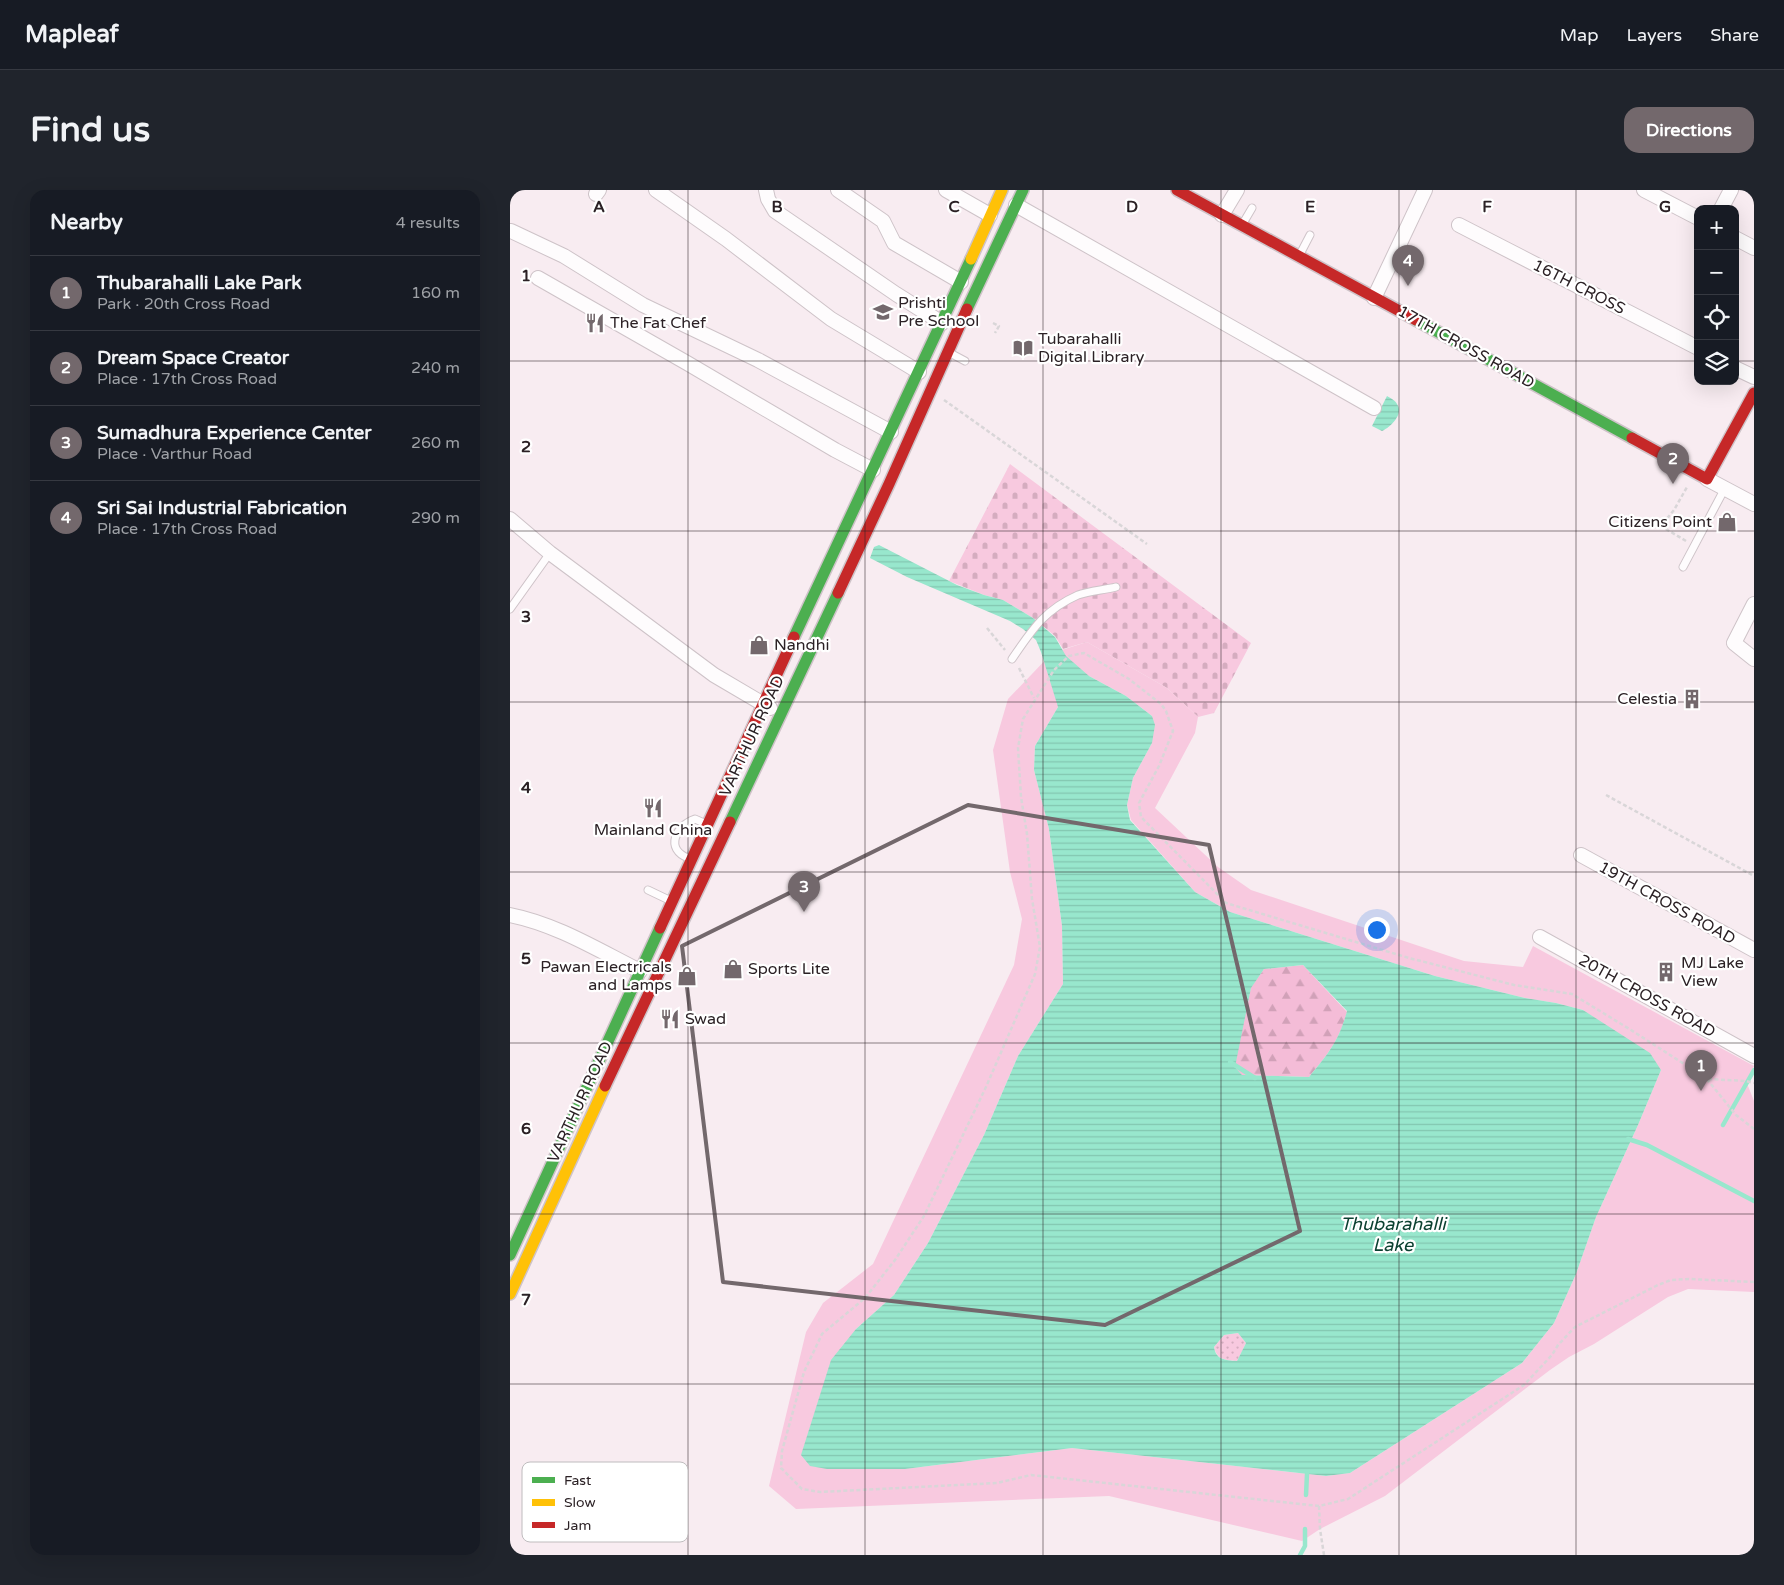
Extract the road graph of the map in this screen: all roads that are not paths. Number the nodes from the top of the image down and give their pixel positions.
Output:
1 (656, 190) edge
2 (766, 190) edge
3 (838, 190) edge
4 (946, 190) edge
5 (1002, 190) edge
6 (1023, 190) edge
7 (1177, 190) edge
8 (1237, 190) edge
9 (1425, 190) edge
10 (1644, 190) edge
11 (1731, 190) edge
12 (1192, 194) edge
13 (1016, 204) junction
14 (1723, 205) edge
15 (1252, 208) dead end
16 (990, 215) junction
17 (1222, 215) junction
18 (1694, 216) edge
19 (1459, 225) dead end
20 (1242, 226) junction
21 (511, 230) dead end
22 (1310, 235) dead end
23 (1739, 240) edge
24 (1754, 248) edge
25 (1299, 256) junction
26 (538, 278) dead end
27 (961, 282) junction
28 (1374, 298) junction
29 (942, 323) junction
30 (1694, 346) edge
31 (947, 352) junction
32 (965, 361) dead end
33 (1739, 370) edge
34 (919, 372) junction
35 (1754, 377) edge
36 (1754, 393) edge
37 (1374, 408) dead end
38 (891, 432) junction
39 (873, 470) junction
40 (1701, 476) junction
41 (892, 478) junction
42 (1725, 488) junction
43 (1754, 504) edge
44 (510, 519) edge
45 (550, 553) junction
46 (1683, 567) dead end
47 (1116, 587) dead end
48 (1754, 604) edge
49 (510, 609) edge
50 (1012, 659) dead end
51 (1754, 659) edge
52 (763, 704) junction
53 (780, 713) junction
54 (707, 825) junction
55 (1581, 855) dead end
56 (691, 860) junction
57 (648, 890) dead end
58 (672, 902) junction
59 (510, 915) edge
60 (1540, 936) dead end
61 (1754, 950) edge
62 (640, 971) junction
63 (1754, 1056) edge
64 (511, 1253) edge
65 (526, 1257) junction
66 (510, 1294) edge

1 - 34 street
2 - 29 street
3 - 27 street
4 - 16 street
5 - 16 main road, VARTHUR ROAD
6 - 13 main road, VARTHUR ROAD
7 - 12 main road, 17TH CROSS ROAD
8 - 17 street
9 - 28 street
10 - 18 street
11 - 14 street
12 - 17 main road, 17TH CROSS ROAD
13 - 31 main road, VARTHUR ROAD
13 - 37 street
15 - 20 lane
16 - 27 main road, VARTHUR ROAD
17 - 20 main road, 17TH CROSS ROAD
19 - 30 street, 16TH CROSS
20 - 25 main road, 17TH CROSS ROAD
21 - 38 street
22 - 25 lane
23 - 24 street
25 - 28 main road, 17TH CROSS ROAD
26 - 39 street
27 - 29 main road, VARTHUR ROAD
28 - 40 main road, 17TH CROSS ROAD
29 - 34 main road, VARTHUR ROAD
31 - 32 lane
31 - 41 main road, VARTHUR ROAD
33 - 35 street
34 - 38 main road, VARTHUR ROAD
36 - 40 main road
38 - 39 main road, VARTHUR ROAD
39 - 41 main road
39 - 52 main road, VARTHUR ROAD
40 - 42 street, 17TH CROSS ROAD
41 - 53 main road, VARTHUR ROAD
42 - 43 street, 17TH CROSS ROAD
42 - 46 lane
44 - 45 street
45 - 49 lane
45 - 52 street
47 - 50 lane
48 - 51 street
52 - 53 street
52 - 54 main road, VARTHUR ROAD
53 - 65 main road, VARTHUR ROAD
54 - 56 main road, VARTHUR ROAD
54 - 56 lane
55 - 61 street, 19TH CROSS ROAD
56 - 58 main road, VARTHUR ROAD
57 - 58 lane
58 - 62 main road, VARTHUR ROAD
59 - 62 street
60 - 63 street, 20TH CROSS ROAD
62 - 64 main road, VARTHUR ROAD
64 - 65 main road
65 - 66 main road, VARTHUR ROAD

